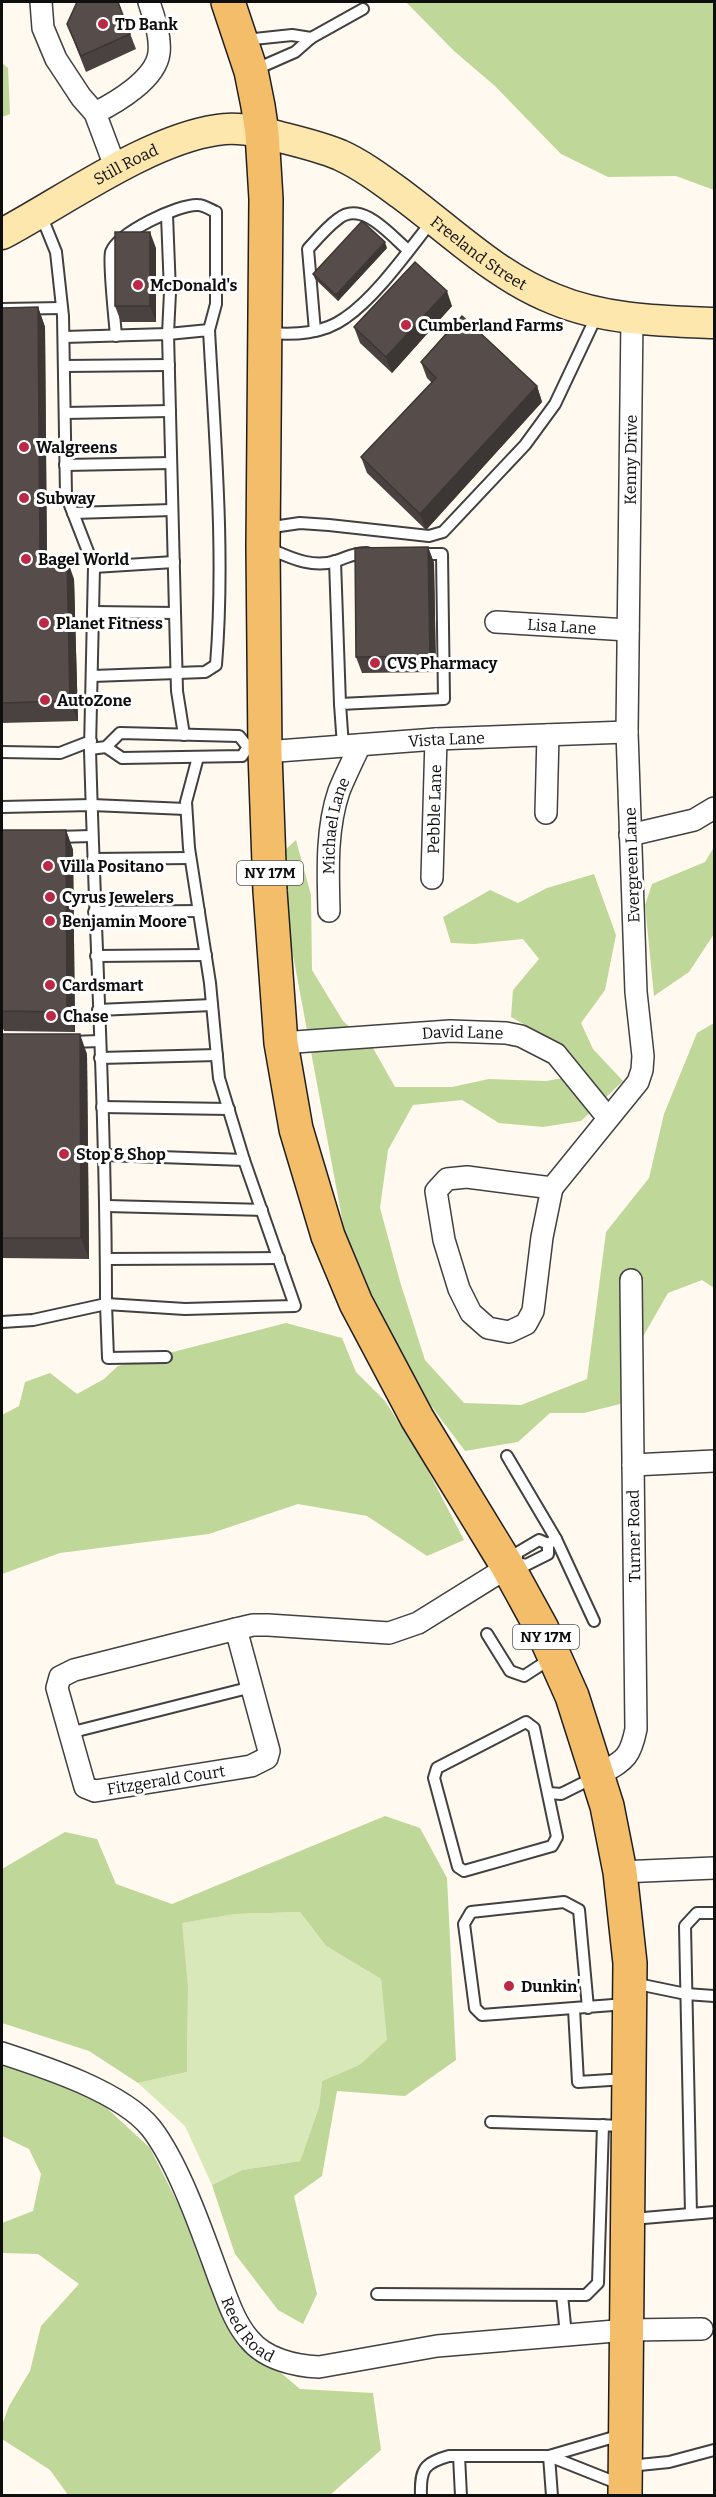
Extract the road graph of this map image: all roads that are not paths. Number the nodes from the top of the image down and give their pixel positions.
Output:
1 (41, 2) edge
2 (149, 2) edge
3 (228, 2) edge
4 (363, 9) dead end
5 (310, 38) junction
6 (246, 56) junction
7 (95, 113) junction
8 (262, 133) junction
9 (116, 169) junction
10 (40, 214) junction
11 (167, 215) junction
12 (434, 219) junction
13 (2, 234) edge
14 (408, 250) junction
15 (62, 308) junction
16 (2, 309) edge
17 (598, 312) junction
18 (632, 318) junction
19 (714, 323) edge
20 (209, 330) junction
21 (315, 331) junction
22 (266, 333) junction
23 (168, 334) junction
24 (116, 336) junction
25 (64, 337) junction
26 (169, 364) junction
27 (64, 366) junction
28 (170, 411) junction
29 (65, 414) junction
30 (171, 463) junction
31 (65, 465) junction
32 (172, 510) junction
33 (73, 513) junction
34 (263, 538) junction
35 (374, 554) edge
36 (408, 554) edge
37 (335, 561) junction
38 (174, 562) junction
39 (94, 567) junction
40 (628, 599) joint
41 (93, 612) junction
42 (175, 613) junction
43 (496, 621) dead end
44 (628, 630) junction
45 (177, 675) junction
46 (92, 676) junction
47 (340, 704) junction
48 (627, 732) junction
49 (184, 735) junction
50 (548, 735) junction
51 (436, 739) junction
52 (90, 745) junction
53 (351, 746) junction
54 (106, 747) junction
55 (257, 750) junction
56 (2, 752) edge
57 (198, 757) junction
58 (92, 805) junction
59 (186, 805) junction
60 (2, 807) edge
61 (714, 808) edge
62 (546, 813) dead end
63 (630, 835) junction
64 (92, 836) junction
65 (47, 838) edge
66 (190, 858) junction
67 (93, 859) junction
68 (432, 878) dead end
69 (199, 911) junction
70 (329, 911) dead end
71 (94, 912) junction
72 (206, 955) junction
73 (96, 956) junction
74 (212, 1005) junction
75 (98, 1010) junction
76 (100, 1041) junction
77 (56, 1042) edge
78 (281, 1043) junction
79 (217, 1055) junction
80 (100, 1058) junction
81 (102, 1107) junction
82 (229, 1109) junction
83 (608, 1118) junction
84 (104, 1155) junction
85 (244, 1160) junction
86 (552, 1188) junction
87 (106, 1206) junction
88 (262, 1210) junction
89 (279, 1258) junction
90 (106, 1259) junction
91 (631, 1280) dead end
92 (106, 1304) junction
93 (2, 1322) edge
94 (166, 1357) dead end
95 (507, 1456) dead end
96 (714, 1461) edge
97 (633, 1465) junction
98 (552, 1542) junction
99 (512, 1565) junction
100 (594, 1620) dead end
101 (236, 1629) junction
102 (487, 1634) dead end
103 (554, 1656) junction
104 (252, 1687) junction
105 (69, 1733) junction
106 (599, 1775) junction
107 (549, 1793) junction
108 (714, 1868) edge
109 (620, 1872) junction
110 (714, 1913) edge
111 (630, 1993) junction
112 (686, 1994) junction
113 (714, 1996) edge
114 (588, 2008) junction
115 (574, 2009) junction
116 (2, 2052) edge
117 (630, 2079) junction
118 (491, 2122) dead end
119 (616, 2126) junction
120 (714, 2212) edge
121 (691, 2214) junction
122 (629, 2219) junction
123 (377, 2294) dead end
124 (562, 2295) junction
125 (702, 2329) dead end
126 (627, 2330) junction
127 (566, 2335) junction
128 (626, 2434) junction
129 (714, 2450) edge
130 (459, 2456) junction
131 (549, 2456) junction
132 (625, 2483) edge
133 (421, 2496) edge
134 (461, 2496) edge
135 (552, 2496) edge

1 - 7 street
2 - 7 street
3 - 6 main road, NY 17M
4 - 5 lane
5 - 6 lane
5 - 6 lane
6 - 8 main road, NY 17M
7 - 9 street
8 - 9 main road, Still Road
8 - 12 main road, Freeland Street
8 - 22 main road, NY 17M
9 - 10 main road, Still Road
10 - 13 main road, Still Road
10 - 15 lane
11 - 20 lane
11 - 23 lane
11 - 24 lane
12 - 14 lane
12 - 17 main road, Freeland Street
14 - 21 lane
14 - 21 lane
15 - 16 lane
15 - 25 lane
17 - 18 main road, Freeland Street
17 - 34 lane
18 - 19 main road, Freeland Street
18 - 40 street, Kenny Drive
20 - 23 lane
20 - 45 lane
21 - 22 lane
22 - 34 main road, NY 17M
23 - 24 lane
23 - 26 lane
24 - 25 lane
25 - 27 lane
26 - 27 lane
26 - 28 lane
27 - 29 lane
28 - 29 lane
28 - 30 lane
29 - 31 lane
30 - 31 lane
30 - 32 lane
31 - 33 lane
32 - 33 lane
32 - 38 lane
33 - 39 lane
34 - 37 lane
34 - 55 main road, NY 17M
35 - 37 lane
36 - 47 lane
37 - 47 lane
38 - 39 lane
38 - 42 lane
39 - 41 lane
40 - 44 street, Evergreen Lane
41 - 42 lane
41 - 46 lane
42 - 45 lane
43 - 44 street, Lisa Lane
44 - 48 street, Evergreen Lane
45 - 46 lane
45 - 49 lane
46 - 52 lane
47 - 53 lane
48 - 50 street, Vista Lane
48 - 63 street, Evergreen Lane
49 - 54 lane
49 - 55 lane
50 - 51 street, Vista Lane
50 - 62 street
51 - 53 street, Vista Lane
51 - 68 street, Pebble Lane
52 - 54 lane
52 - 56 lane
52 - 58 lane
53 - 55 street, Vista Lane
53 - 70 street, Michael Lane
54 - 57 lane
55 - 57 lane
55 - 78 main road, NY 17M
57 - 59 lane
58 - 59 lane
58 - 60 lane
58 - 64 lane
59 - 66 lane
61 - 63 street
63 - 83 street, Evergreen Lane
64 - 65 lane
64 - 67 lane
66 - 67 lane
66 - 69 lane
67 - 71 lane
69 - 71 lane
69 - 72 lane
71 - 73 lane
72 - 73 lane
72 - 74 lane
73 - 75 lane
74 - 75 lane
74 - 79 lane
75 - 76 lane
76 - 77 lane
76 - 80 lane
78 - 83 street, David Lane
78 - 99 main road, NY 17M
79 - 80 lane
79 - 82 lane
80 - 81 lane
81 - 82 lane
81 - 84 lane
82 - 85 lane
83 - 86 street, Evergreen Lane
84 - 85 lane
84 - 87 lane
85 - 88 lane
86 - 86 street
87 - 88 lane
87 - 90 lane
88 - 89 lane
89 - 90 lane
89 - 92 lane
90 - 92 lane
91 - 97 street, Turner Road
92 - 93 lane
92 - 94 lane
95 - 98 lane
96 - 97 street
97 - 106 street, Turner Road
98 - 99 lane
98 - 99 lane
98 - 100 lane
99 - 101 street, Fitzgerald Court
99 - 103 main road, NY 17M
101 - 104 street, Fitzgerald Court
101 - 105 street, Fitzgerald Court
102 - 103 lane
103 - 106 main road, NY 17M
104 - 105 lane
104 - 105 street, Fitzgerald Court
106 - 107 lane
106 - 109 main road, NY 17M
107 - 107 lane
108 - 109 street
109 - 111 main road, NY 17M
110 - 112 lane
111 - 112 lane
111 - 114 lane
111 - 117 main road, NY 17M
112 - 113 lane
112 - 121 lane
114 - 115 lane
114 - 115 lane
115 - 117 lane
116 - 127 street, Reed Road
117 - 119 main road, NY 17M
118 - 119 lane
119 - 122 main road, NY 17M
119 - 124 lane
120 - 121 lane
121 - 122 lane
122 - 126 main road, NY 17M
123 - 124 lane
124 - 127 lane
125 - 126 street, Reed Road
126 - 127 street, Reed Road
126 - 128 main road, NY 17M
128 - 131 lane
128 - 132 main road, NY 17M
129 - 132 lane
130 - 131 lane
130 - 133 lane
130 - 134 lane
131 - 132 lane
131 - 135 lane

